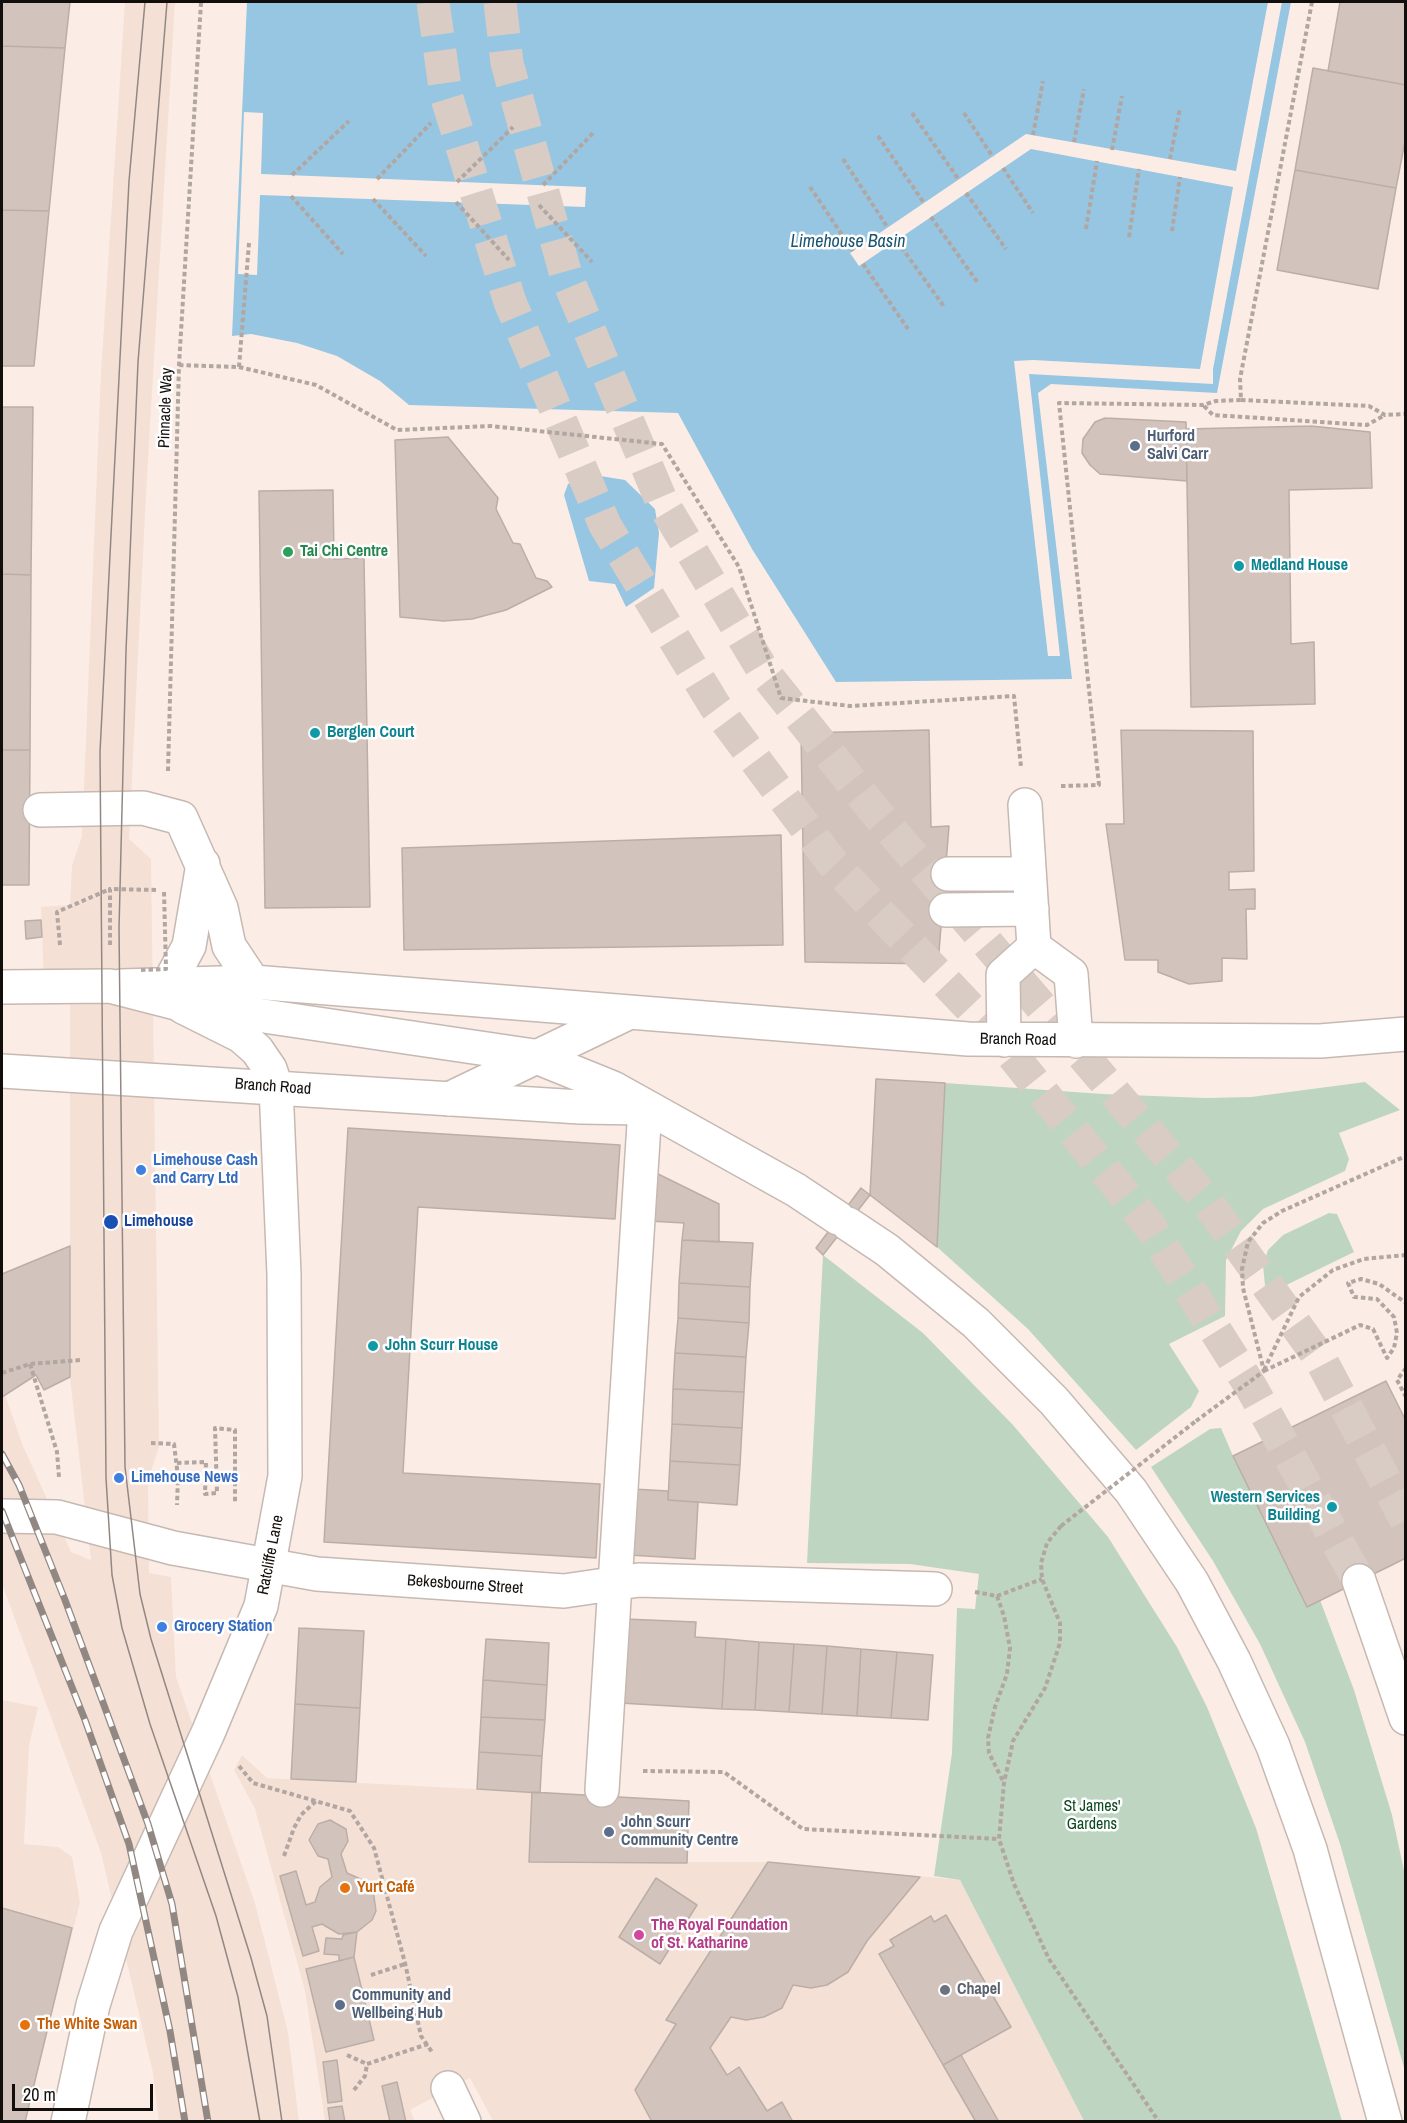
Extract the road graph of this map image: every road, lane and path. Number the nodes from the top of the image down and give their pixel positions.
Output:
1 (201, 2) edge
2 (1312, 2) edge
3 (1043, 81) dead end
4 (1084, 89) dead end
5 (1122, 96) dead end
6 (1180, 108) dead end
7 (912, 112) dead end
8 (964, 113) dead end
9 (349, 120) dead end
10 (431, 123) dead end
11 (513, 127) dead end
12 (595, 131) dead end
13 (1033, 135) dead end
14 (878, 136) dead end
15 (1074, 142) dead end
16 (1112, 150) dead end
17 (993, 157) dead end
18 (843, 159) dead end
19 (1170, 159) dead end
20 (1097, 161) dead end
21 (1003, 168) dead end
22 (1139, 169) dead end
23 (292, 176) dead end
24 (1180, 177) dead end
25 (377, 179) dead end
26 (959, 180) dead end
27 (457, 182) dead end
28 (543, 185) dead end
29 (810, 187) dead end
30 (966, 193) dead end
31 (291, 196) dead end
32 (373, 199) dead end
33 (456, 202) dead end
34 (924, 203) dead end
35 (539, 205) dead end
36 (1033, 213) dead end
37 (932, 217) dead end
38 (888, 228) dead end
39 (1086, 229) dead end
40 (1172, 231) dead end
41 (1129, 237) dead end
42 (897, 241) dead end
43 (249, 243) dead end
44 (1006, 249) dead end
45 (853, 252) dead end
46 (343, 254) dead end
47 (426, 256) dead end
48 (508, 260) dead end
49 (592, 262) dead end
50 (863, 264) dead end
51 (978, 284) dead end
52 (945, 308) dead end
53 (908, 329) dead end
54 (179, 365) junction
55 (238, 367) junction
56 (1241, 400) junction
57 (1203, 405) junction
58 (1406, 414) edge
59 (1386, 415) junction
60 (1021, 767) dead end
61 (1056, 786) dead end
62 (1024, 806) dead end
63 (40, 810) dead end
64 (172, 816) junction
65 (203, 864) junction
66 (948, 874) dead end
67 (1029, 874) junction
68 (110, 890) junction
69 (155, 890) dead end
70 (164, 891) dead end
71 (1032, 909) junction
72 (946, 910) dead end
73 (57, 912) dead end
74 (110, 947) dead end
75 (1034, 947) junction
76 (252, 982) junction
77 (162, 985) junction
78 (2, 987) edge
79 (632, 1011) junction
80 (1406, 1034) edge
81 (1004, 1040) junction
82 (1076, 1041) junction
83 (534, 1056) junction
84 (2, 1071) edge
85 (276, 1087) junction
86 (449, 1099) junction
87 (645, 1108) junction
88 (1406, 1156) edge
89 (1406, 1255) edge
90 (1406, 1304) edge
91 (81, 1360) dead end
92 (30, 1364) junction
93 (1406, 1368) edge
94 (1264, 1371) junction
95 (2, 1373) edge
96 (1406, 1396) edge
97 (151, 1443) dead end
98 (177, 1463) junction
99 (58, 1479) dead end
100 (178, 1493) dead end
101 (2, 1516) edge
102 (225, 1558) junction
103 (270, 1567) junction
104 (1042, 1579) junction
105 (1359, 1581) tunnel mouth
106 (616, 1582) junction
107 (935, 1588) joint
108 (997, 1596) junction
109 (1406, 1718) edge
110 (208, 1733) junction
111 (603, 1780) joint
112 (1004, 1783) junction
113 (316, 1801) junction
114 (999, 1839) junction
115 (284, 1856) dead end
116 (386, 1894) junction
117 (378, 1896) dead end
118 (405, 1964) junction
119 (371, 1975) dead end
120 (428, 2044) junction
121 (347, 2055) dead end
122 (368, 2064) junction
123 (448, 2088) joint
124 (354, 2090) dead end
125 (68, 2121) edge
126 (464, 2121) edge
127 (1159, 2121) edge
128 (1385, 2121) edge

1 - 54 path, Pinnacle Way
2 - 56 path
3 - 13 path
4 - 15 path
5 - 16 path
6 - 19 path
7 - 26 path
8 - 17 path
9 - 23 path
10 - 25 path
11 - 27 path
12 - 28 path
14 - 34 path
18 - 38 path
20 - 39 path
21 - 36 path
22 - 41 path
24 - 40 path
29 - 45 path
30 - 44 path
31 - 46 path
32 - 47 path
33 - 48 path
35 - 49 path
37 - 51 path
42 - 52 path
43 - 55 path
50 - 53 path
54 - 55 path
54 - 64 path, Pinnacle Way
55 - 60 path
56 - 57 path
56 - 59 path
57 - 59 path
57 - 61 path
58 - 59 path
62 - 67 main road
63 - 64 main road
64 - 65 main road
65 - 76 main road
65 - 77 main road
66 - 67 main road
67 - 71 main road
68 - 69 path
68 - 73 path
68 - 74 path
70 - 77 path, bridge
71 - 72 main road
71 - 75 main road
75 - 81 main road
75 - 82 main road
76 - 77 main road, Branch Road
76 - 79 main road, Branch Road
77 - 78 main road, Branch Road
77 - 83 main road, Branch Road
77 - 85 main road, Ratcliffe Lane
79 - 81 main road, Branch Road
79 - 83 main road, Branch Road
80 - 82 main road, Branch Road
81 - 82 main road, Branch Road
83 - 86 main road, Branch Road
83 - 87 main road
84 - 85 main road, Branch Road
85 - 86 main road, Branch Road
85 - 103 main road, Ratcliffe Lane
86 - 87 main road
87 - 106 main road
87 - 128 main road
88 - 94 path
89 - 94 path
90 - 94 path
91 - 92 path
92 - 95 path
92 - 99 path
93 - 96 path
94 - 104 path, bridge
97 - 98 path
98 - 100 path
98 - 102 path
101 - 102 main road, Bekesbourne Street
102 - 103 main road, Bekesbourne Street
103 - 106 main road, Bekesbourne Street
103 - 110 main road, Ratcliffe Lane
104 - 108 path
104 - 112 path
105 - 109 main road
106 - 107 main road, Bekesbourne Street
106 - 111 main road
107 - 108 path
108 - 112 path
110 - 113 path
110 - 125 main road, Ratcliffe Lane
111 - 114 path
112 - 114 path
113 - 115 path
113 - 116 path
114 - 127 path
116 - 117 path
116 - 118 path
118 - 119 path
118 - 120 path
120 - 122 path
120 - 123 path
121 - 122 path
122 - 124 path
123 - 126 main road

